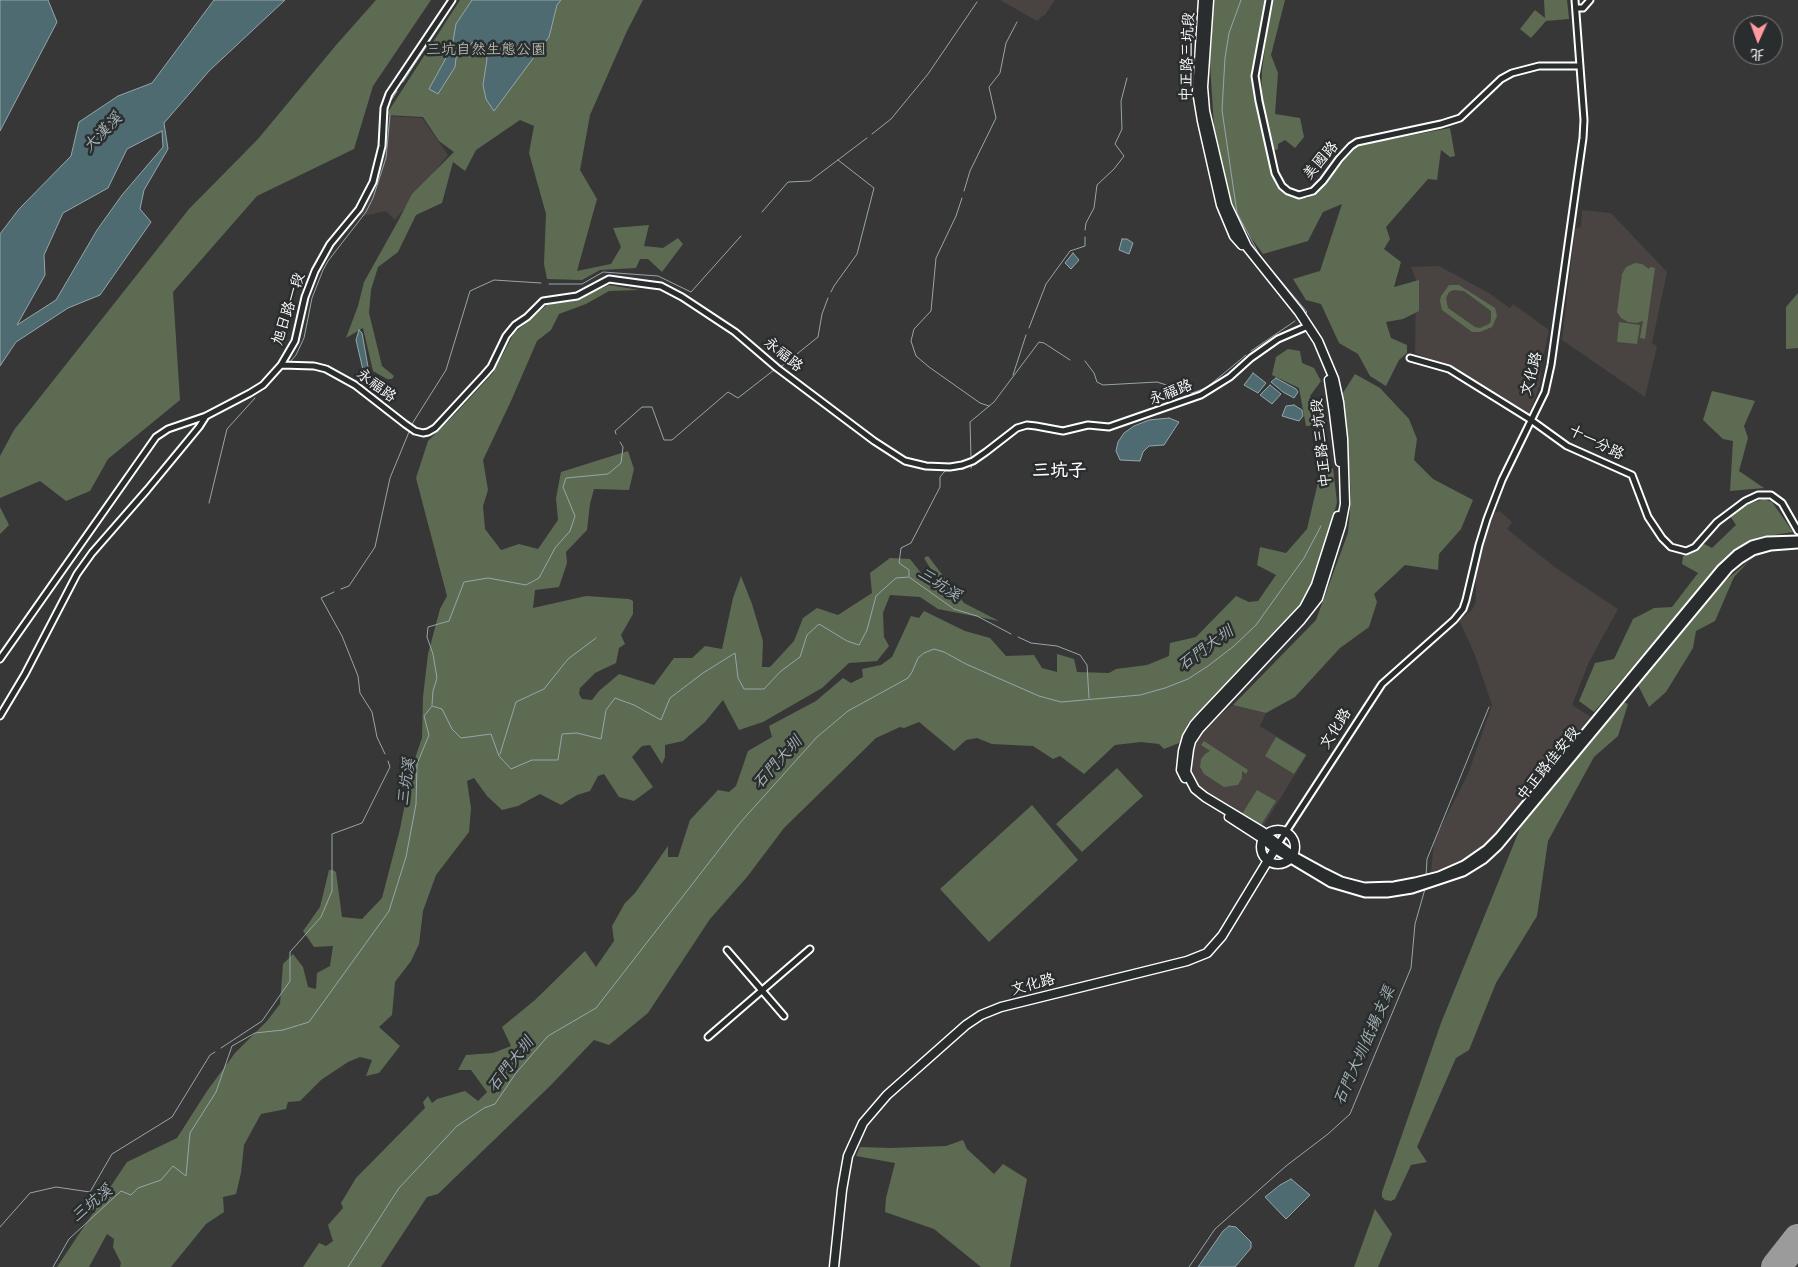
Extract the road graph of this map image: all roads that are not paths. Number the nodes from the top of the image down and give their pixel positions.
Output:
1 (452, 0) edge
2 (1203, 0) edge
3 (1210, 0) edge
4 (1269, 0) edge
5 (1575, 0) edge
6 (1590, 0) edge
7 (1576, 8) junction
8 (1580, 66) junction
9 (1307, 327) junction
10 (1410, 358) dead end
11 (281, 365) junction
12 (206, 416) junction
13 (1531, 420) junction
14 (1798, 531) edge
15 (1798, 540) edge
16 (1798, 544) edge
17 (0, 659) edge
18 (0, 716) edge
19 (1287, 832) junction
20 (1264, 837) junction
21 (1277, 847) junction
22 (1292, 858) junction
23 (1268, 862) junction
24 (810, 948) dead end
25 (727, 950) dead end
26 (762, 990) junction
27 (784, 1016) dead end
28 (708, 1037) dead end
29 (834, 1267) edge

1 - 11 street, 旭日路一段
2 - 9 main road, 中正路三坑段
3 - 9 main road, 中正路三坑段
4 - 8 street, 美國路
5 - 7 street, 文化路
6 - 7 street
7 - 8 street, 文化路
8 - 13 street, 文化路
9 - 11 street, 永福路
9 - 20 main road, 中正路三坑段
10 - 13 street, 十一分路
11 - 12 street, 旭日路一段
12 - 17 street, 旭日路一段
12 - 18 street
13 - 14 street, 十一分路
13 - 19 street, 文化路
15 - 22 main road, 中正路佳安段
16 - 22 main road, 中正路佳安段
19 - 20 main road
19 - 21 street, 文化路
19 - 22 main road
20 - 21 main road, 中正路三坑段
20 - 23 main road
21 - 22 main road, 中正路佳安段
21 - 23 main road, 文化路
22 - 23 main road
23 - 29 main road, 文化路
24 - 26 street
25 - 26 street
26 - 27 street
26 - 28 street

